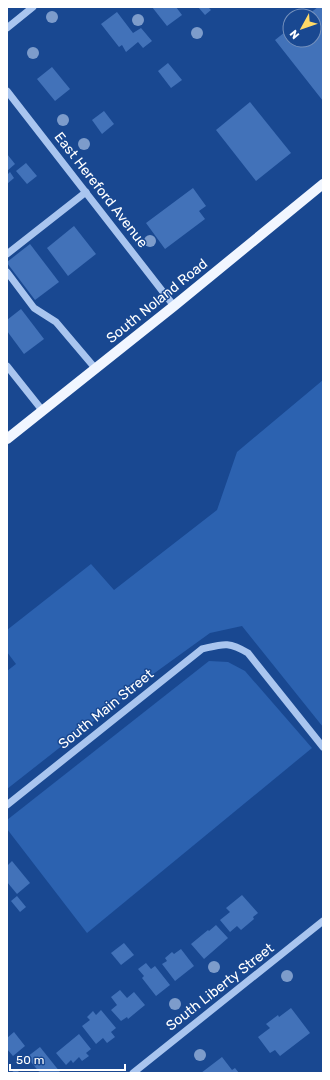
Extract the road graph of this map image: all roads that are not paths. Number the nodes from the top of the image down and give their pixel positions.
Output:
1 (33, 7) edge
2 (7, 28) edge
3 (7, 91) edge
4 (323, 184) edge
5 (86, 192) junction
6 (7, 254) edge
7 (7, 272) edge
8 (174, 306) junction
9 (7, 366) edge
10 (95, 368) junction
11 (42, 410) junction
12 (7, 439) edge
13 (323, 748) edge
14 (7, 805) edge
15 (323, 921) edge
16 (133, 1073) edge

1 - 2 street
3 - 5 street, East Hereford Avenue
4 - 8 main road, South Noland Road
5 - 6 street
5 - 8 street, East Hereford Avenue
7 - 10 street
8 - 10 main road, South Noland Road
9 - 11 street
10 - 11 main road, South Noland Road
11 - 12 main road, South Noland Road
13 - 14 street, South Main Street
15 - 16 street, South Liberty Street

